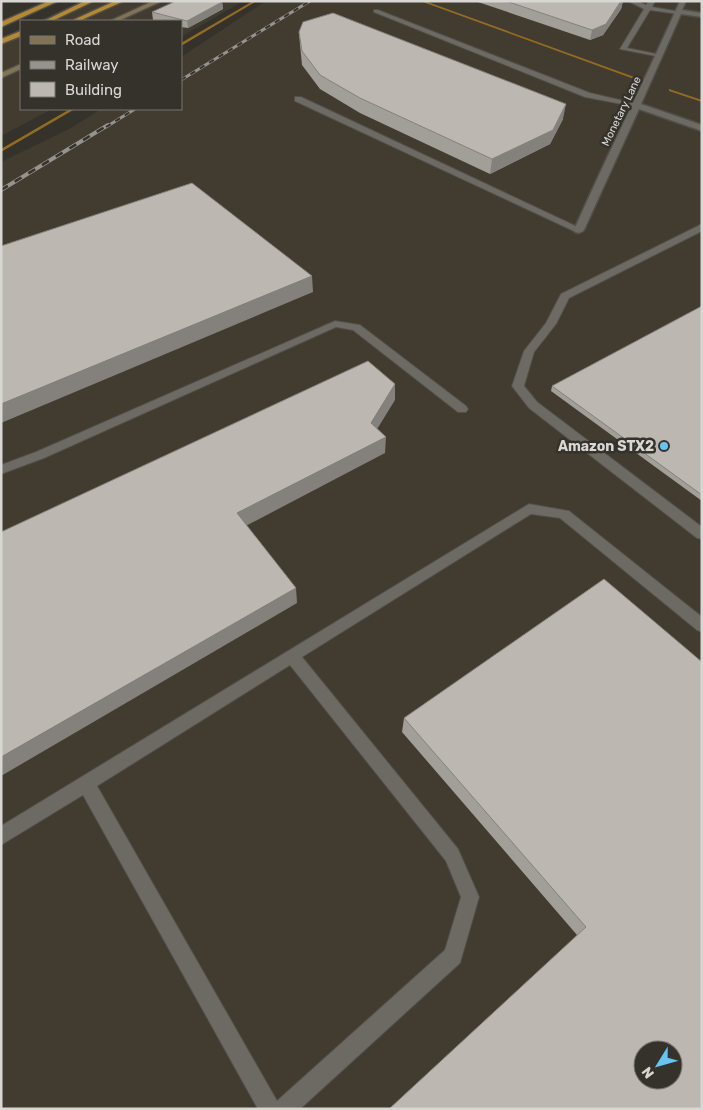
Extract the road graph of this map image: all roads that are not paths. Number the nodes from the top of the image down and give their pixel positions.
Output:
1 (55, 1) edge
2 (92, 1) edge
3 (121, 1) edge
4 (159, 1) edge
5 (632, 1) edge
6 (683, 1) edge
7 (650, 5) edge
8 (376, 11) dead end
9 (678, 12) junction
10 (702, 15) edge
11 (48, 20) edge
12 (76, 20) edge
13 (114, 20) edge
14 (1, 25) edge
15 (20, 33) edge
16 (1, 42) edge
17 (659, 56) junction
18 (20, 66) edge
19 (1, 76) edge
20 (298, 99) dead end
21 (637, 104) junction
22 (702, 128) edge
23 (702, 227) edge
24 (579, 230) joint
25 (462, 409) dead end
26 (1, 470) edge
27 (702, 534) edge
28 (702, 626) edge
29 (292, 656) junction
30 (86, 784) junction
31 (1, 836) edge
32 (270, 1109) edge
33 (284, 1109) edge

1 - 14 highway
2 - 11 highway
3 - 12 highway
4 - 13 main road
5 - 7 lane
6 - 9 street, Monetary Lane
7 - 9 lane
7 - 17 lane
8 - 21 lane
9 - 10 street
9 - 17 street, Monetary Lane
15 - 16 highway
17 - 21 street, Monetary Lane
18 - 19 main road
20 - 24 lane
21 - 22 street
21 - 24 street, Monetary Lane
23 - 27 lane
25 - 26 lane
28 - 29 lane
29 - 30 lane
29 - 33 lane
30 - 31 lane
30 - 32 lane

